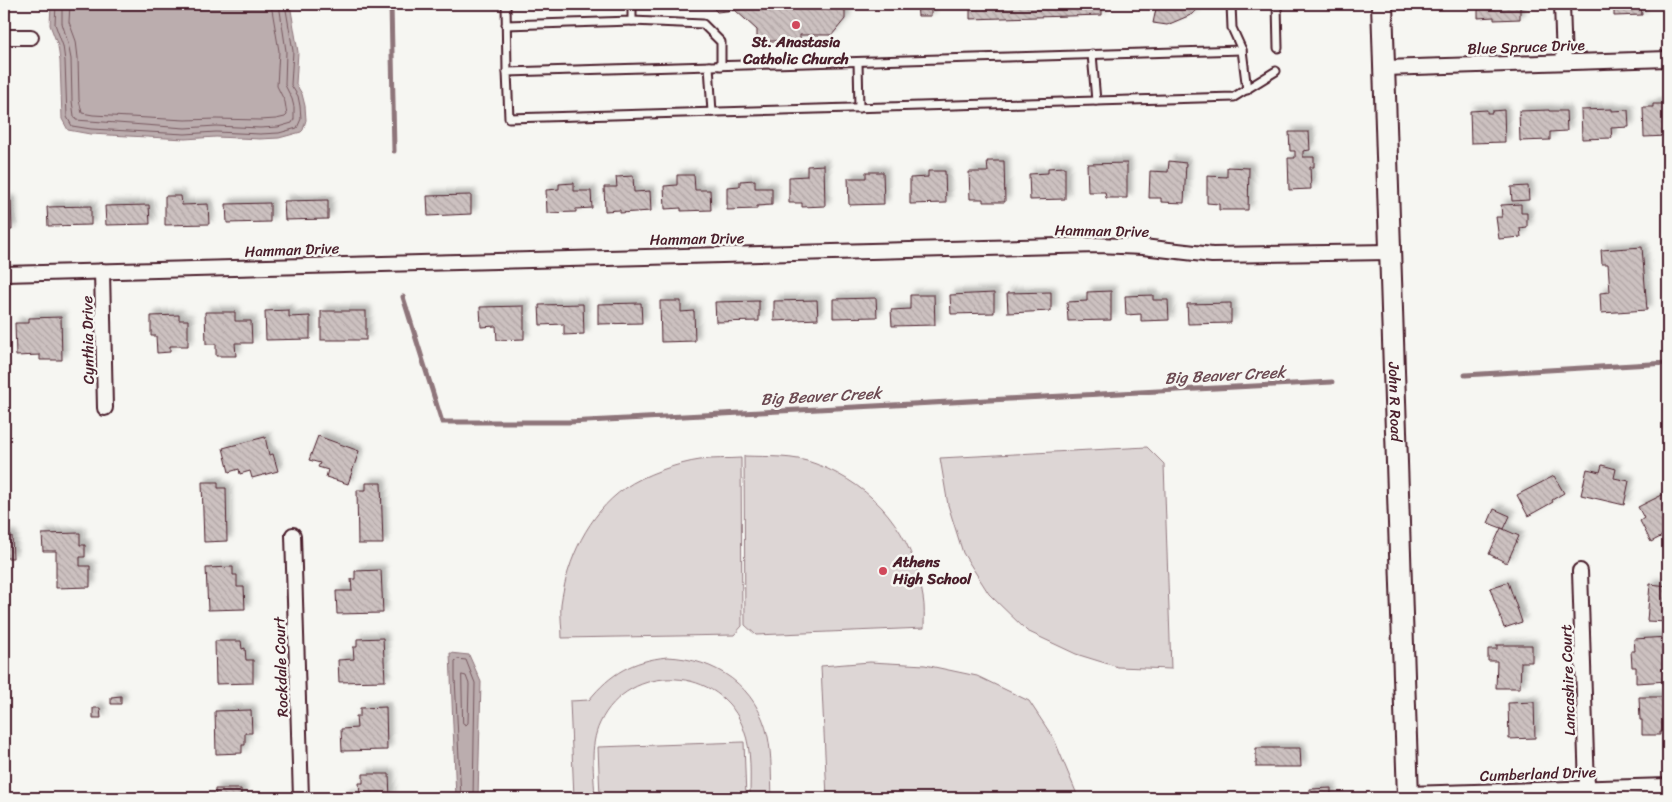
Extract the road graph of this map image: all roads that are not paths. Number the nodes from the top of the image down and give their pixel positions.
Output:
1 (506, 4) edge
2 (632, 4) edge
3 (1231, 4) edge
4 (1277, 4) edge
5 (1382, 4) edge
6 (1562, 4) edge
7 (632, 21) junction
8 (506, 25) junction
9 (4, 37) edge
10 (31, 37) dead end
11 (1278, 48) dead end
12 (1242, 50) junction
13 (1092, 54) junction
14 (1668, 59) edge
15 (858, 62) junction
16 (1564, 62) junction
17 (709, 66) junction
18 (722, 66) junction
19 (1384, 68) junction
20 (1276, 71) dead end
21 (507, 72) junction
22 (1247, 90) junction
23 (1096, 101) junction
24 (859, 108) junction
25 (712, 112) junction
26 (1390, 252) junction
27 (102, 271) junction
28 (4, 274) edge
29 (105, 408) dead end
30 (293, 535) dead end
31 (1580, 571) dead end
32 (1668, 786) edge
33 (1587, 788) junction
34 (1408, 796) edge
35 (301, 798) edge

1 - 8 lane
2 - 7 lane
3 - 12 lane
4 - 11 lane
5 - 19 main road, John R Road
6 - 16 street
7 - 8 lane
7 - 18 lane
8 - 21 lane
9 - 10 street
12 - 13 lane
12 - 22 lane
13 - 15 lane
13 - 23 lane
14 - 16 street, Blue Spruce Drive
15 - 18 lane
15 - 24 lane
16 - 19 street, Blue Spruce Drive
17 - 18 lane
17 - 21 lane
17 - 25 lane
19 - 26 main road, John R Road
20 - 22 lane
21 - 25 lane
22 - 23 lane
23 - 24 lane
24 - 25 lane
26 - 27 street, Hamman Drive
26 - 34 main road, John R Road
27 - 28 street, Hamman Drive
27 - 29 street, Cynthia Drive
30 - 35 street, Rockdale Court
31 - 33 street, Lancashire Court
32 - 33 street, Cumberland Drive
33 - 34 street, Cumberland Drive

